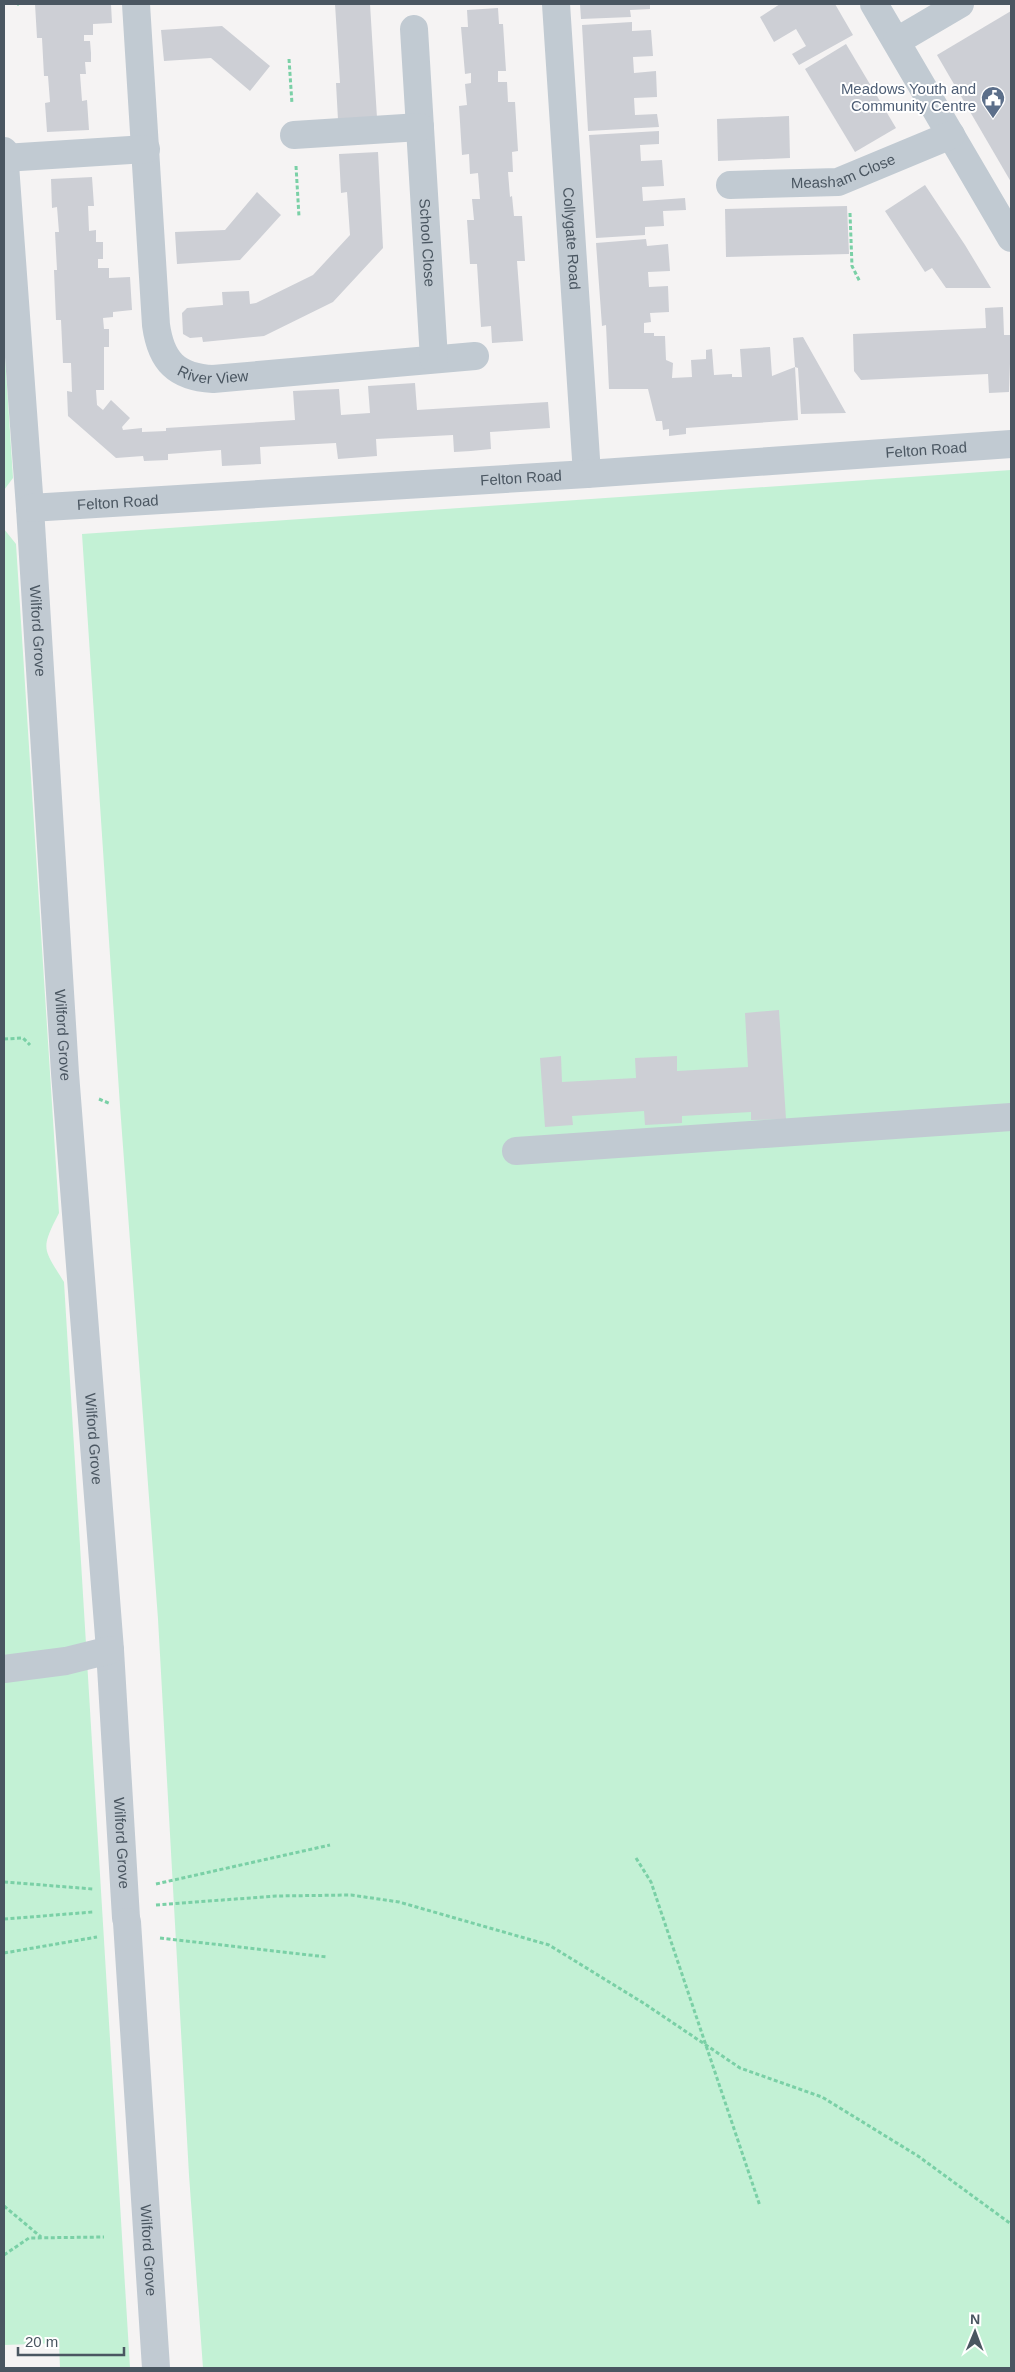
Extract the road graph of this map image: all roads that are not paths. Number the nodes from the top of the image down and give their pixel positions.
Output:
1 (136, 4) edge
2 (556, 4) edge
3 (874, 4) edge
4 (960, 4) edge
5 (414, 29) dead end
6 (897, 41) junction
7 (420, 126) junction
8 (951, 135) junction
9 (294, 136) dead end
10 (146, 149) junction
11 (4, 151) edge
12 (4, 158) edge
13 (730, 185) dead end
14 (1011, 238) edge
15 (475, 356) dead end
16 (434, 359) junction
17 (1011, 444) edge
18 (587, 474) junction
19 (30, 508) junction
20 (1011, 1117) edge
21 (516, 1151) dead end
22 (110, 1650) junction
23 (4, 1669) edge
24 (156, 2368) edge

1 - 10 street, River View
2 - 18 street, Collygate Road
3 - 6 street
4 - 6 street
5 - 7 street, School Close
6 - 8 street
7 - 9 street
7 - 16 street, School Close
8 - 13 street, Measham Close
8 - 14 street
10 - 12 street
10 - 16 street, River View
11 - 12 street, Wilford Grove
12 - 19 street, Wilford Grove
15 - 16 street, River View
17 - 18 street, Felton Road
18 - 19 street, Felton Road
19 - 22 street, Wilford Grove
20 - 21 street
22 - 23 street
22 - 24 street, Wilford Grove

